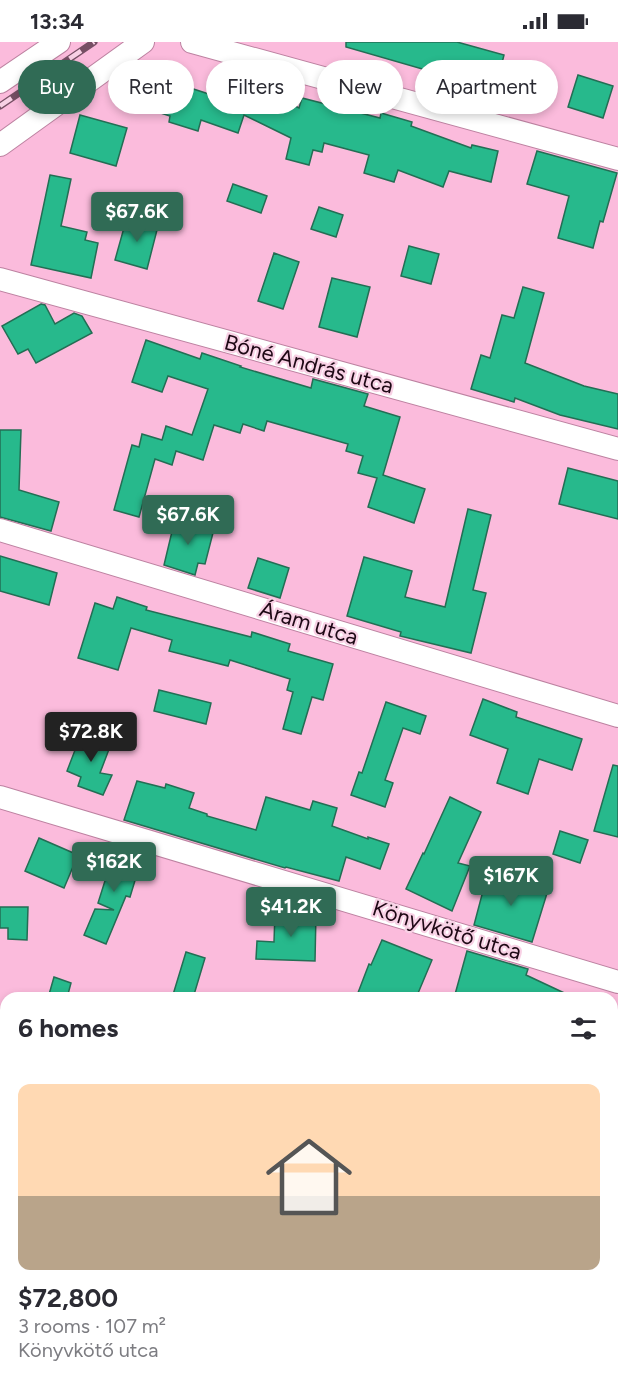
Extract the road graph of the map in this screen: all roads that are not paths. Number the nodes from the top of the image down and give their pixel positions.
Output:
1 (59, 42) edge
2 (143, 42) edge
3 (192, 42) edge
4 (0, 82) edge
5 (0, 145) edge
6 (618, 159) edge
7 (0, 279) edge
8 (618, 449) edge
9 (0, 530) edge
10 (618, 716) edge
11 (0, 797) edge
12 (618, 981) edge

1 - 4 street
2 - 5 street
3 - 6 street
7 - 8 street, Bóné András utca
9 - 10 street, Áram utca
11 - 12 street, Könyvkötő utca

